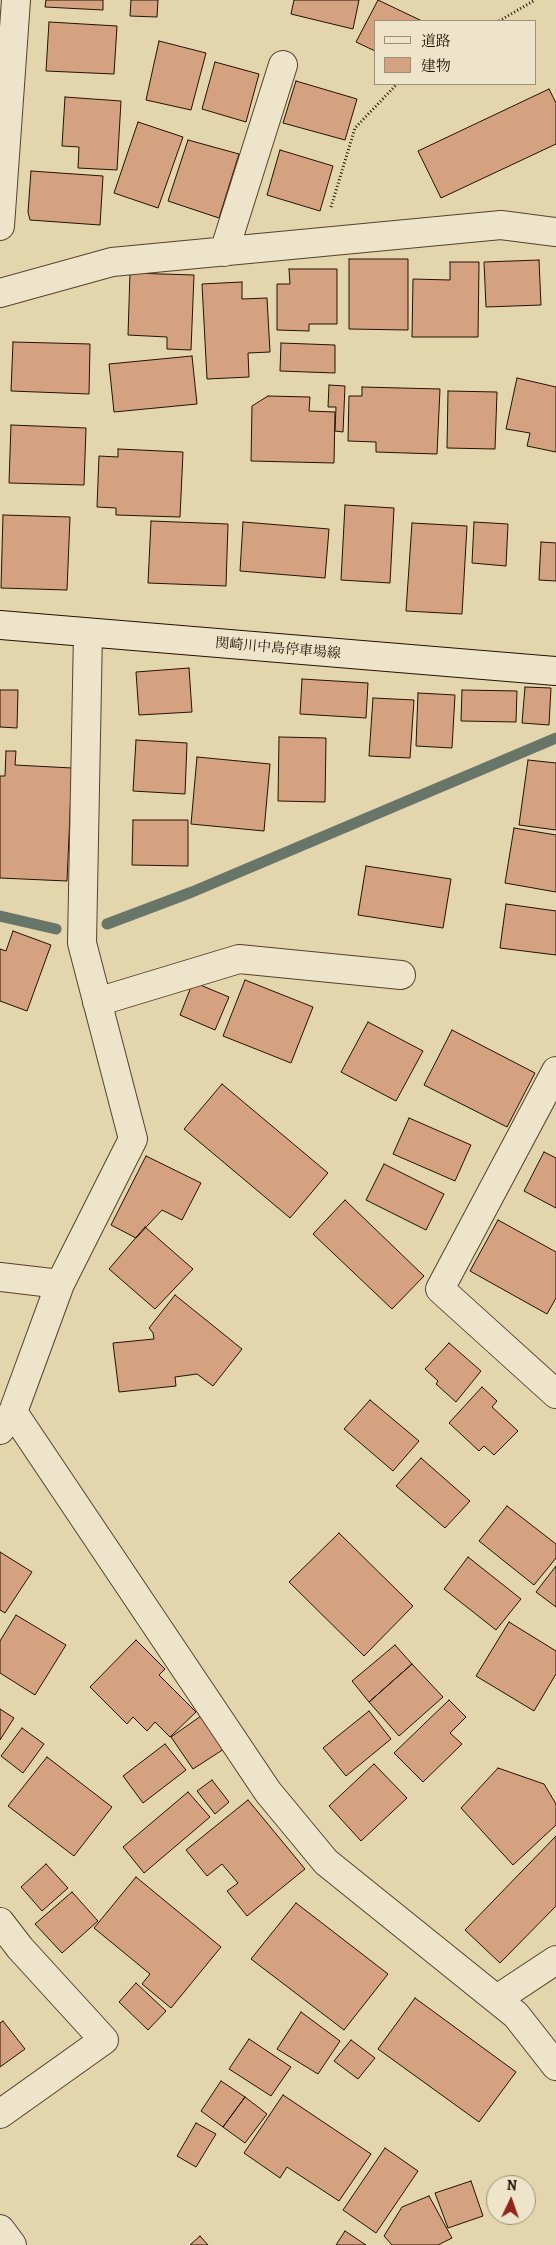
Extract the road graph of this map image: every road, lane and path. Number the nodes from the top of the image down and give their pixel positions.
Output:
1 (16, 0) edge
2 (535, 0) edge
3 (501, 20) edge
4 (283, 65) dead end
5 (396, 85) edge
6 (5, 92) edge
7 (0, 226) edge
8 (556, 232) edge
9 (320, 243) junction
10 (224, 252) junction
11 (0, 293) edge
12 (0, 625) edge
13 (88, 633) junction
14 (556, 671) edge
15 (401, 974) dead end
16 (97, 1002) junction
17 (556, 1071) edge
18 (0, 1277) edge
19 (60, 1284) junction
20 (556, 1394) edge
21 (6, 1421) edge
22 (0, 1922) edge
23 (556, 1960) edge
24 (497, 1999) junction
25 (556, 2066) edge
26 (0, 2114) edge
27 (0, 2229) edge
28 (12, 2245) edge

1 - 6 street
2 - 3 path
4 - 10 street
5 - 9 path
6 - 7 street
8 - 9 street
9 - 10 street
10 - 11 street
12 - 13 street, 関崎川中島停車場線
13 - 14 street, 関崎川中島停車場線
13 - 16 street
15 - 16 street
16 - 19 street
17 - 20 street
18 - 19 street
19 - 21 street
21 - 24 street
22 - 26 street
23 - 24 street
24 - 25 street
27 - 28 street

